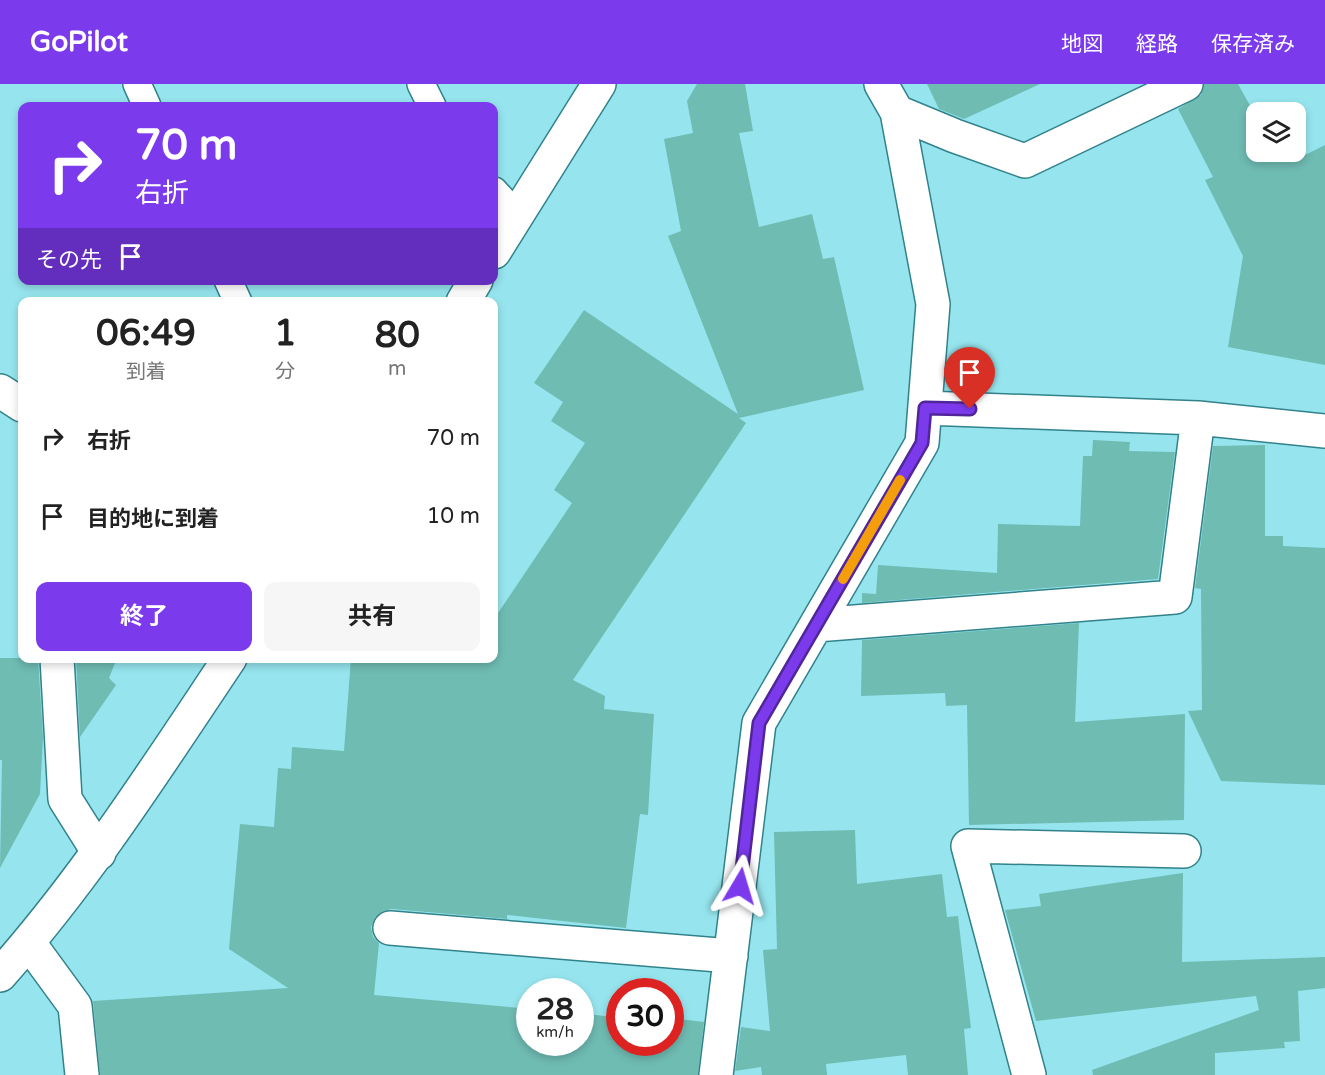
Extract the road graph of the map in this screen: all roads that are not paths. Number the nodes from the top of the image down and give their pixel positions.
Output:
1 (137, 84) edge
2 (421, 84) edge
3 (599, 84) edge
4 (881, 84) edge
5 (1186, 84) edge
6 (145, 102) edge
7 (430, 102) edge
8 (897, 112) junction
9 (498, 195) edge
10 (516, 215) junction
11 (498, 245) edge
12 (0, 391) edge
13 (18, 402) edge
14 (925, 408) junction
15 (1198, 418) junction
16 (1325, 431) edge
17 (816, 626) junction
18 (57, 663) edge
19 (227, 663) edge
20 (1184, 851) dead end
21 (99, 853) junction
22 (390, 928) dead end
23 (29, 943) junction
24 (731, 956) junction
25 (0, 975) edge
26 (82, 1075) edge
27 (716, 1075) edge
28 (1029, 1075) edge

1 - 6 lane
2 - 7 lane
3 - 10 street
4 - 8 street
5 - 8 street
8 - 14 street
9 - 10 lane
10 - 11 street
12 - 13 street
14 - 15 street
14 - 17 street
15 - 16 street
15 - 17 street
17 - 24 street
18 - 21 street
19 - 21 street
20 - 28 street
21 - 23 street
22 - 24 street
23 - 25 street
23 - 26 street
24 - 27 street

